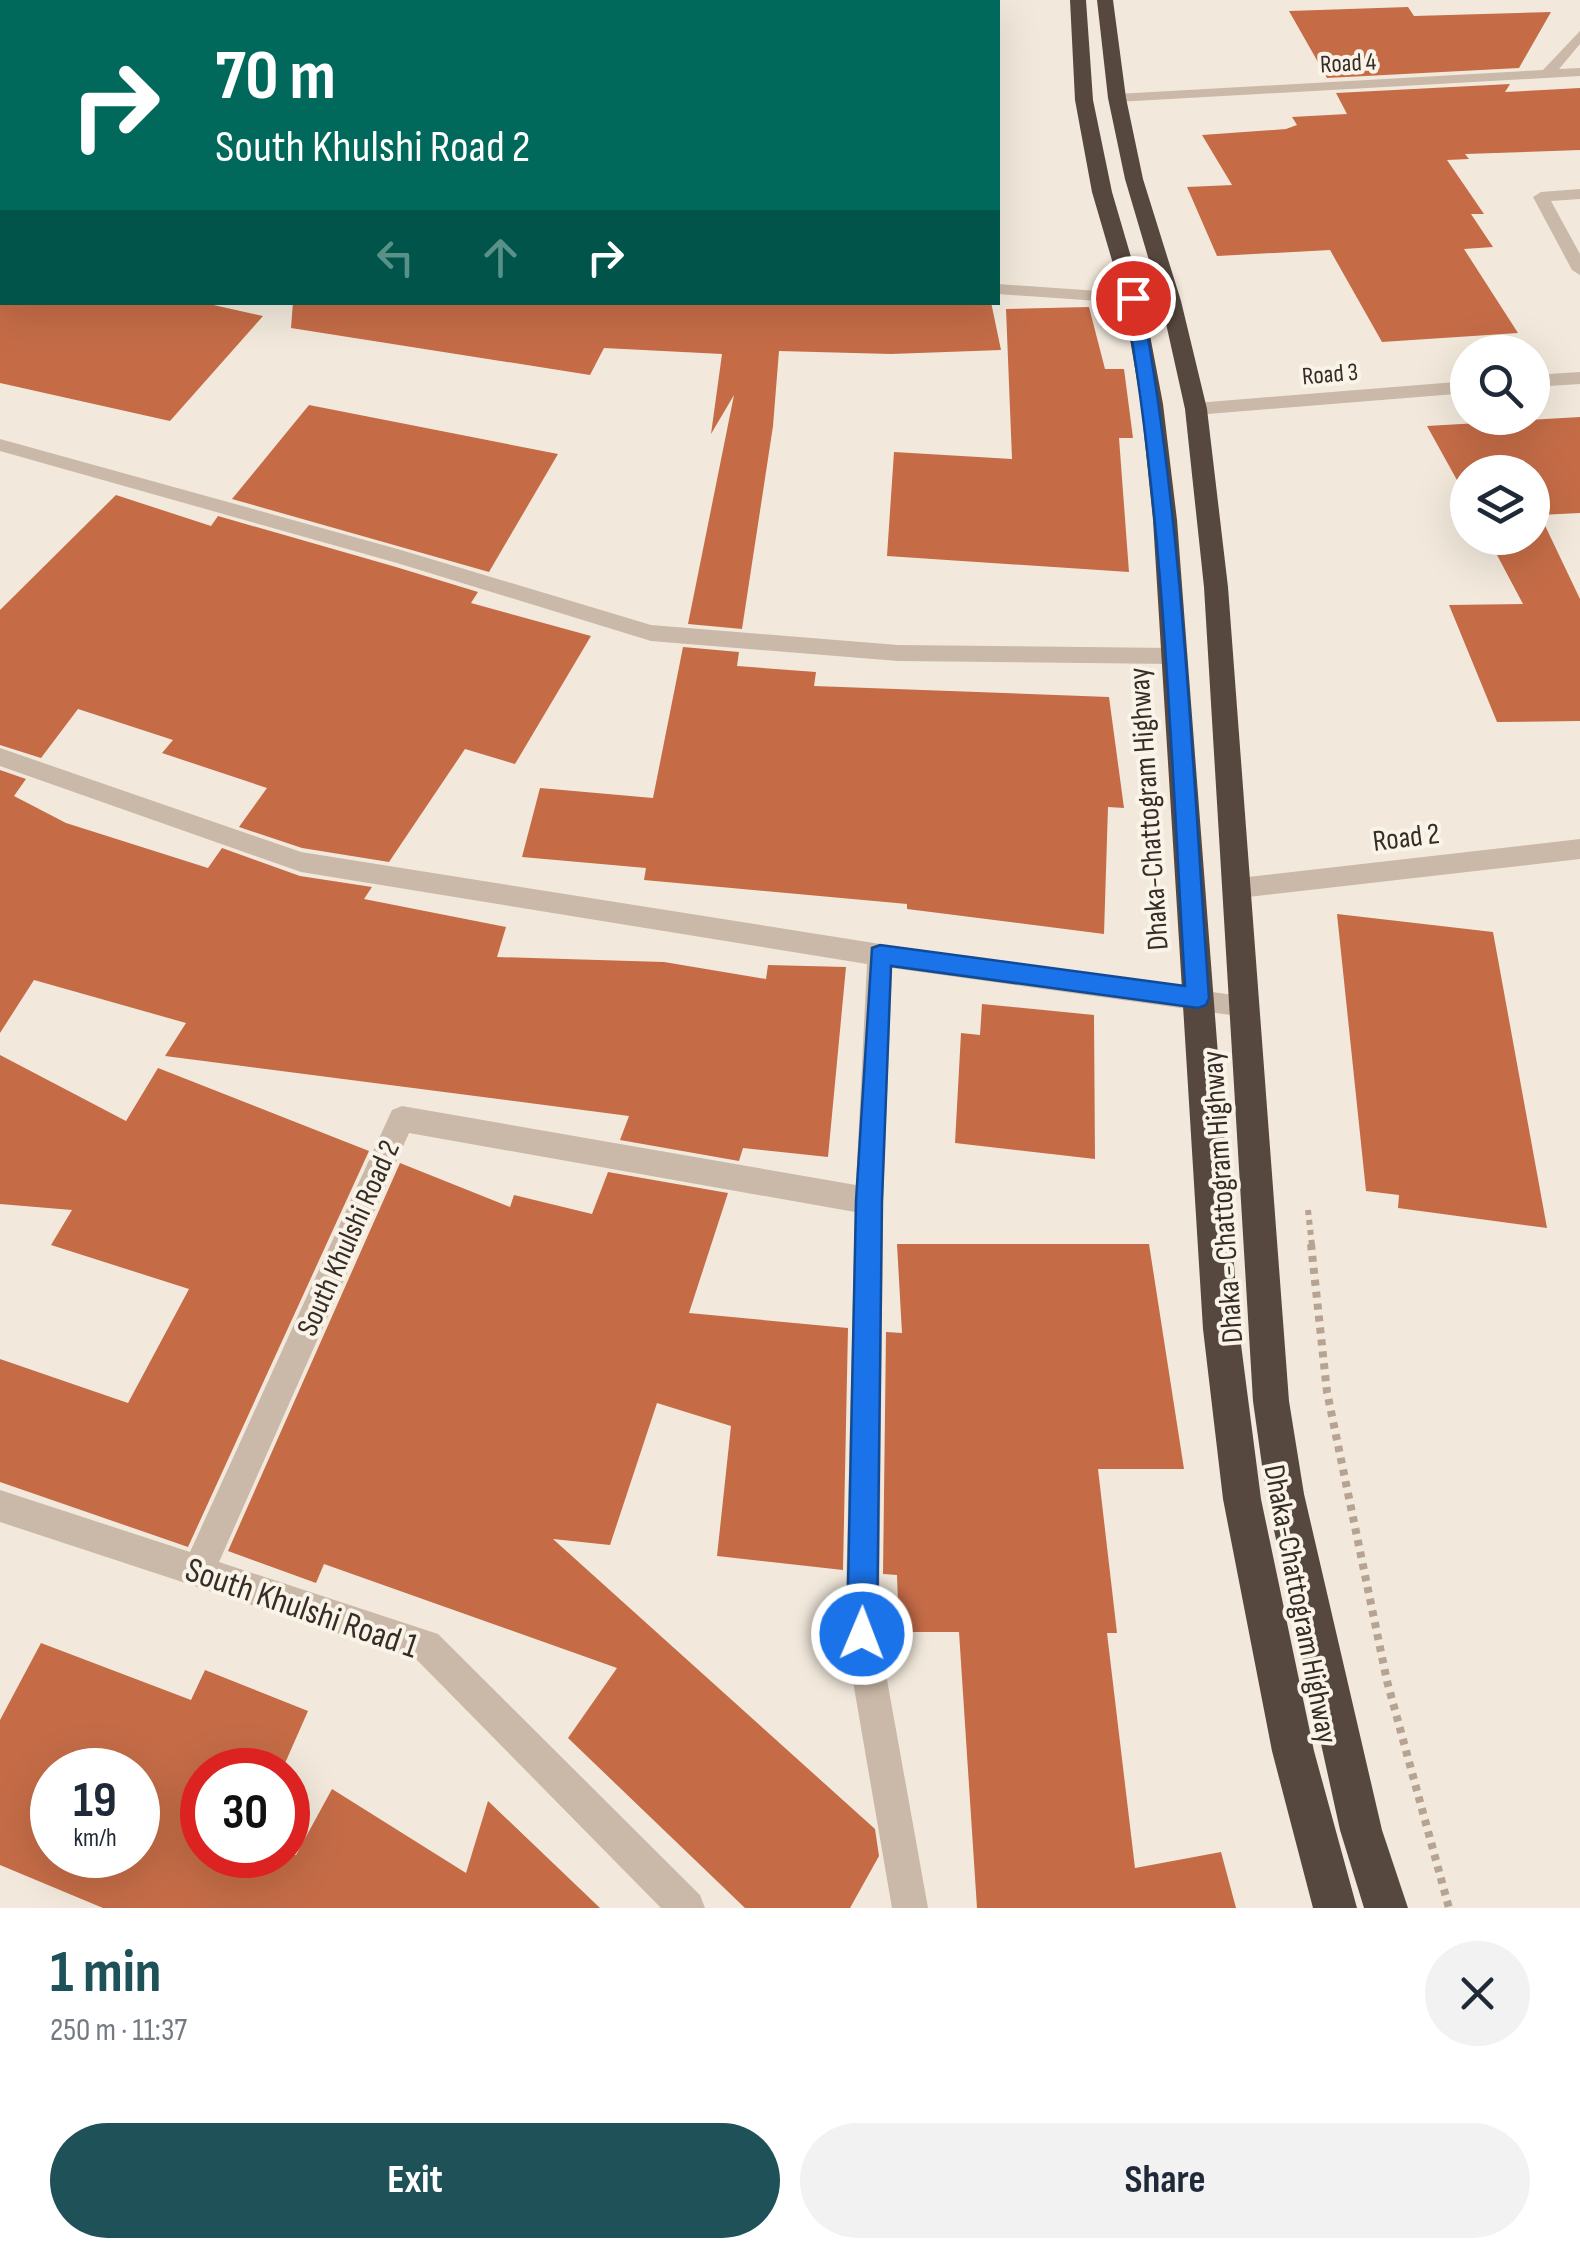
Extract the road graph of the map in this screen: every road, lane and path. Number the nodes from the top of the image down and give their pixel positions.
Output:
1 (1078, 0) edge
2 (1106, 0) edge
3 (1580, 35) edge
4 (1580, 72) edge
5 (1547, 74) junction
6 (1118, 98) junction
7 (1580, 194) edge
8 (1580, 270) edge
9 (1000, 289) edge
10 (1133, 298) junction
11 (1172, 302) junction
12 (1580, 378) edge
13 (1550, 380) edge
14 (1450, 388) edge
15 (1196, 409) junction
16 (0, 445) edge
17 (1172, 656) junction
18 (0, 757) edge
19 (1580, 849) edge
20 (1239, 888) junction
21 (880, 955) junction
22 (1198, 998) junction
23 (1245, 1006) junction
24 (869, 1201) junction
25 (0, 1506) edge
26 (198, 1571) junction
27 (687, 1908) edge
28 (910, 1908) edge
29 (1335, 1908) edge
30 (1386, 1908) edge

1 - 10 highway, Dhaka-Chattogram Highway
2 - 6 highway, Dhaka - Chattogram Highway
3 - 5 street
4 - 5 street, Road 4
5 - 6 street, Road 4
6 - 11 highway, Dhaka - Chattogram Highway
7 - 8 street
9 - 10 street
10 - 11 street
10 - 17 highway, Dhaka-Chattogram Highway
11 - 15 highway, Dhaka - Chattogram Highway
12 - 13 street
14 - 15 street, Road 3
15 - 20 highway, Dhaka - Chattogram Highway
16 - 17 street
17 - 22 highway, Dhaka-Chattogram Highway
18 - 21 street
19 - 20 street, Road 2
20 - 23 highway, Dhaka - Chattogram Highway
21 - 22 street
21 - 24 street
22 - 23 street
22 - 29 highway, Dhaka-Chattogram Highway
23 - 30 highway, Dhaka - Chattogram Highway
24 - 26 street, South Khulshi Road 2
24 - 28 street
25 - 26 street, South Khulshi Road 1
26 - 27 street, South Khulshi Road 1

